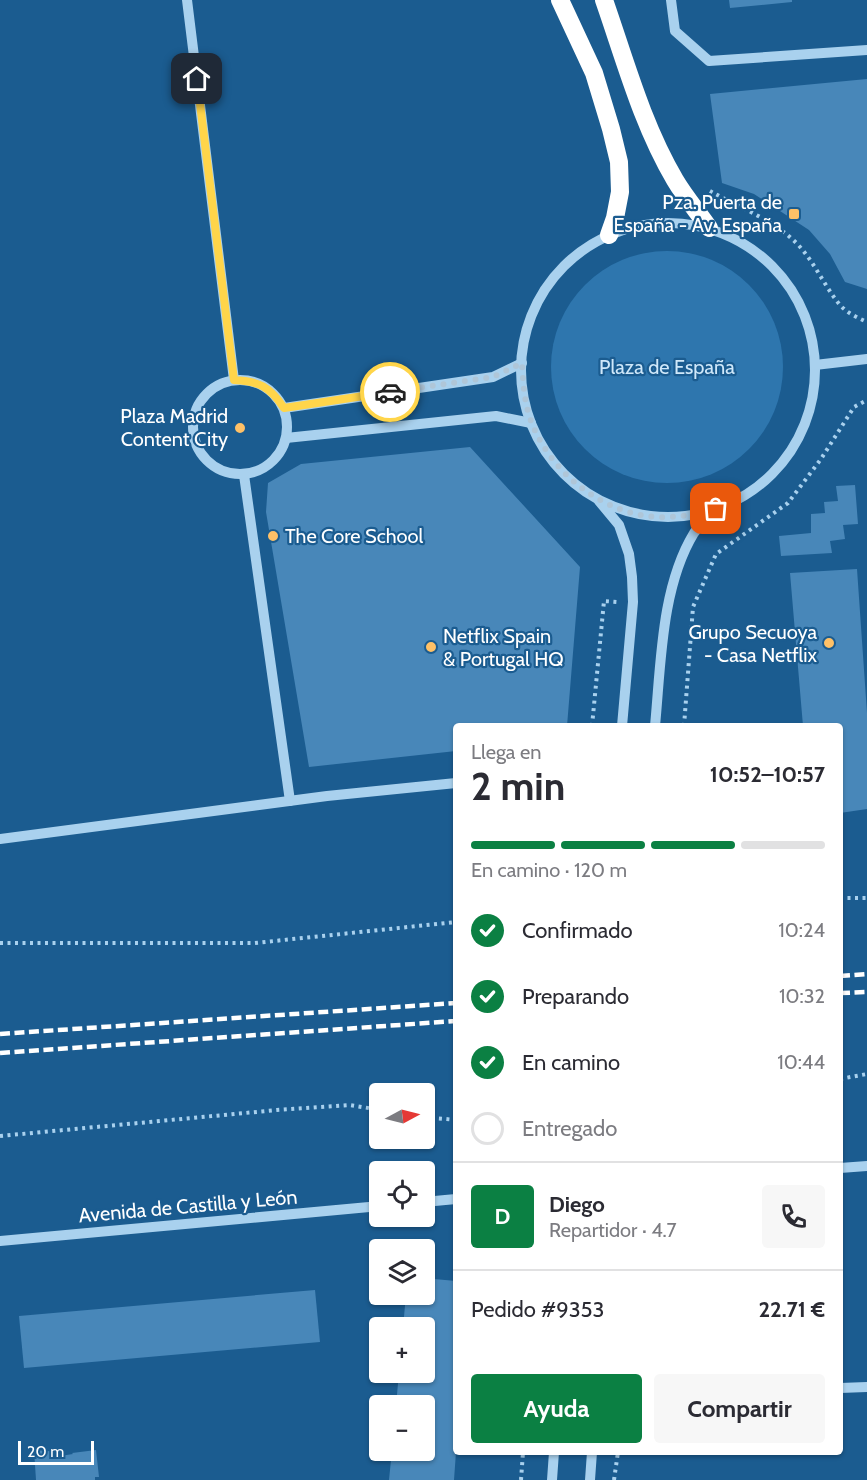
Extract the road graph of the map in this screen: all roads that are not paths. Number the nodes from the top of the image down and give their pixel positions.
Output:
1 (187, 0) edge
2 (560, 0) edge
3 (571, 0) edge
4 (604, 0) edge
5 (671, 0) edge
6 (867, 50) edge
7 (594, 73) junction
8 (709, 228) junction
9 (609, 235) junction
10 (867, 359) edge
11 (522, 363) junction
12 (815, 365) junction
13 (234, 380) junction
14 (284, 408) junction
15 (531, 423) junction
16 (286, 438) junction
17 (244, 475) junction
18 (597, 498) junction
19 (716, 509) junction
20 (622, 723) edge
21 (655, 723) edge
22 (453, 783) edge
23 (290, 801) junction
24 (0, 839) edge
25 (867, 1166) edge
26 (843, 1168) edge
27 (453, 1199) edge
28 (435, 1201) edge
29 (369, 1207) edge
30 (0, 1241) edge
31 (867, 1387) edge
32 (843, 1388) edge
33 (554, 1455) edge
34 (592, 1455) edge
35 (552, 1480) edge
36 (590, 1480) edge

1 - 13 street
2 - 7 highway
3 - 7 highway
4 - 8 highway
5 - 6 street
7 - 9 highway
8 - 9 street
8 - 12 street
9 - 11 street
10 - 12 street
11 - 14 street
11 - 15 street
12 - 19 street
13 - 14 street
13 - 17 street
14 - 16 street
15 - 16 street
15 - 18 street
16 - 17 street
17 - 23 street
18 - 19 street
18 - 20 street
19 - 21 street
22 - 23 street
23 - 24 street
25 - 26 street
27 - 28 street
29 - 30 street, Avenida de Castilla y León
31 - 32 street
33 - 35 street
34 - 36 street

